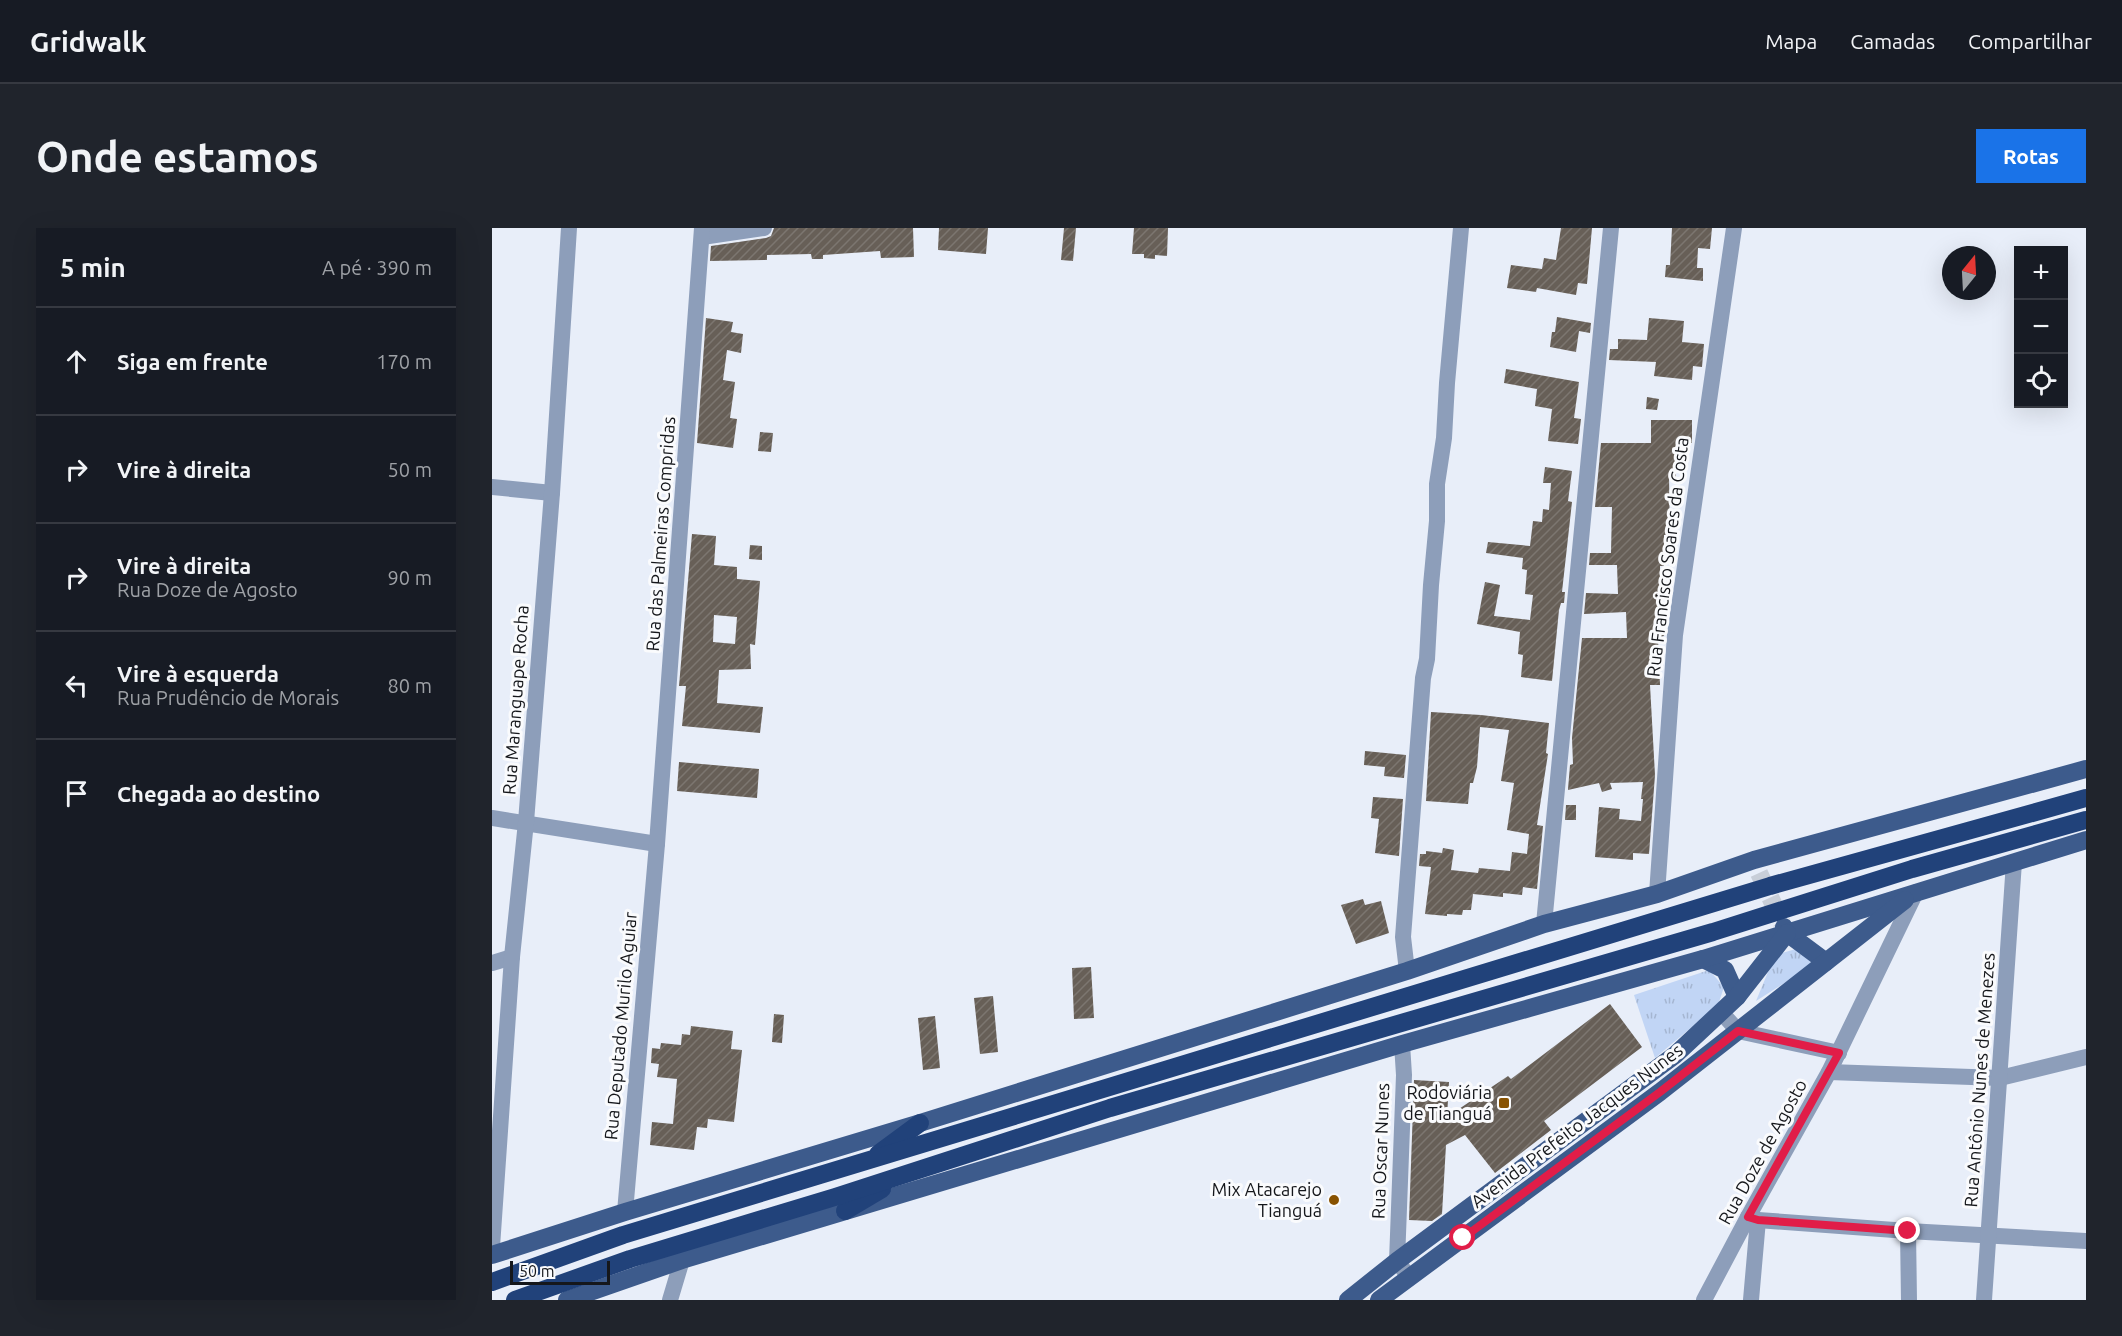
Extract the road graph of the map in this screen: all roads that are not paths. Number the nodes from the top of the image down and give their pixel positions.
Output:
1 (569, 228) edge
2 (764, 228) edge
3 (1461, 228) edge
4 (1611, 228) edge
5 (1734, 228) edge
6 (702, 233) edge
7 (492, 487) edge
8 (552, 493) junction
9 (2086, 769) edge
10 (2086, 798) edge
11 (492, 818) edge
12 (2086, 820) edge
13 (526, 822) junction
14 (2086, 840) edge
15 (657, 844) junction
16 (2014, 862) junction
17 (1916, 892) junction
18 (1658, 894) junction
19 (1544, 924) junction
20 (1784, 928) junction
21 (512, 957) junction
22 (1703, 959) junction
23 (1826, 962) junction
24 (492, 963) edge
25 (1407, 971) junction
26 (1737, 998) junction
27 (1721, 1012) junction
28 (1738, 1031) junction
29 (1402, 1044) junction
30 (1839, 1053) junction
31 (1675, 1055) junction
32 (2086, 1057) edge
33 (1687, 1071) junction
34 (1829, 1072) junction
35 (2000, 1078) junction
36 (498, 1085) edge
37 (1618, 1097) junction
38 (1630, 1114) junction
39 (921, 1124) junction
40 (1565, 1137) junction
41 (1577, 1154) junction
42 (866, 1163) junction
43 (911, 1172) junction
44 (1509, 1178) junction
45 (1521, 1195) junction
46 (845, 1211) junction
47 (625, 1212) junction
48 (1753, 1218) junction
49 (1451, 1221) junction
50 (1908, 1231) junction
51 (1988, 1236) junction
52 (1463, 1238) junction
53 (2086, 1241) edge
54 (492, 1247) edge
55 (492, 1255) edge
56 (682, 1260) junction
57 (1397, 1261) junction
58 (1409, 1277) junction
59 (492, 1282) edge
60 (515, 1300) edge
61 (567, 1300) edge
62 (670, 1300) edge
63 (1348, 1300) edge
64 (1379, 1300) edge
65 (1704, 1300) edge
66 (1751, 1300) edge
67 (1909, 1300) edge
68 (1984, 1300) edge

1 - 8 street, Rua Maranguape Rocha
2 - 6 street
3 - 25 street
4 - 19 street
5 - 18 street, Rua Francisco Soares da Costa
6 - 15 street, Rua das Palmeiras Compridas
7 - 8 street
8 - 13 street, Rua Maranguape Rocha
9 - 18 main road
10 - 42 highway
11 - 13 street
12 - 43 highway
13 - 15 street
13 - 21 street, Rua Maranguape Rocha
14 - 16 main road
15 - 47 street, Rua Deputado Murilo Aguiar
16 - 17 main road
16 - 35 street, Rua Antônio Nunes de Menezes
17 - 20 main road
17 - 23 main road, Avenida Prefeito Jacques Nunes
17 - 30 street, Rua Doze de Agosto
18 - 19 main road
19 - 25 main road
20 - 22 main road
20 - 23 main road
20 - 26 main road, Avenida Prefeito Jacques Nunes
21 - 24 street
21 - 36 street, Rua Maranguape Rocha
22 - 26 main road
22 - 29 main road
23 - 28 main road, Avenida Prefeito Jacques Nunes
25 - 39 main road
26 - 27 main road, Avenida Prefeito Jacques Nunes
27 - 28 street
27 - 31 main road, Avenida Prefeito Jacques Nunes
28 - 30 street
28 - 33 main road, Avenida Prefeito Jacques Nunes
29 - 46 main road
29 - 57 street, Rua Oscar Nunes
30 - 34 street, Rua Doze de Agosto
31 - 33 main road
31 - 37 main road, Avenida Prefeito Jacques Nunes
32 - 35 street
33 - 38 main road, Avenida Prefeito Jacques Nunes
34 - 35 street
34 - 48 street, Rua Doze de Agosto
35 - 51 street, Rua Antônio Nunes de Menezes
36 - 54 street, Rua Maranguape Rocha
37 - 38 main road
37 - 40 main road, Avenida Prefeito Jacques Nunes
38 - 41 main road, Avenida Prefeito Jacques Nunes
39 - 42 highway
39 - 47 main road
40 - 41 main road
40 - 44 main road, Avenida Prefeito Jacques Nunes
41 - 45 main road, Avenida Prefeito Jacques Nunes
42 - 59 highway
43 - 46 highway
43 - 60 highway
44 - 45 main road
44 - 49 main road, Avenida Prefeito Jacques Nunes
45 - 52 main road, Avenida Prefeito Jacques Nunes
46 - 56 main road
47 - 55 main road
48 - 50 street
48 - 65 street, Rua Doze de Agosto
48 - 66 street
49 - 52 main road
49 - 57 main road, Avenida Prefeito Jacques Nunes
50 - 51 street
50 - 67 street
51 - 53 street
51 - 68 street, Rua Antônio Nunes de Menezes
52 - 58 main road, Avenida Prefeito Jacques Nunes
56 - 61 main road
56 - 62 street
57 - 58 street
57 - 63 main road, Avenida Prefeito Jacques Nunes
58 - 64 main road, Avenida Prefeito Jacques Nunes

